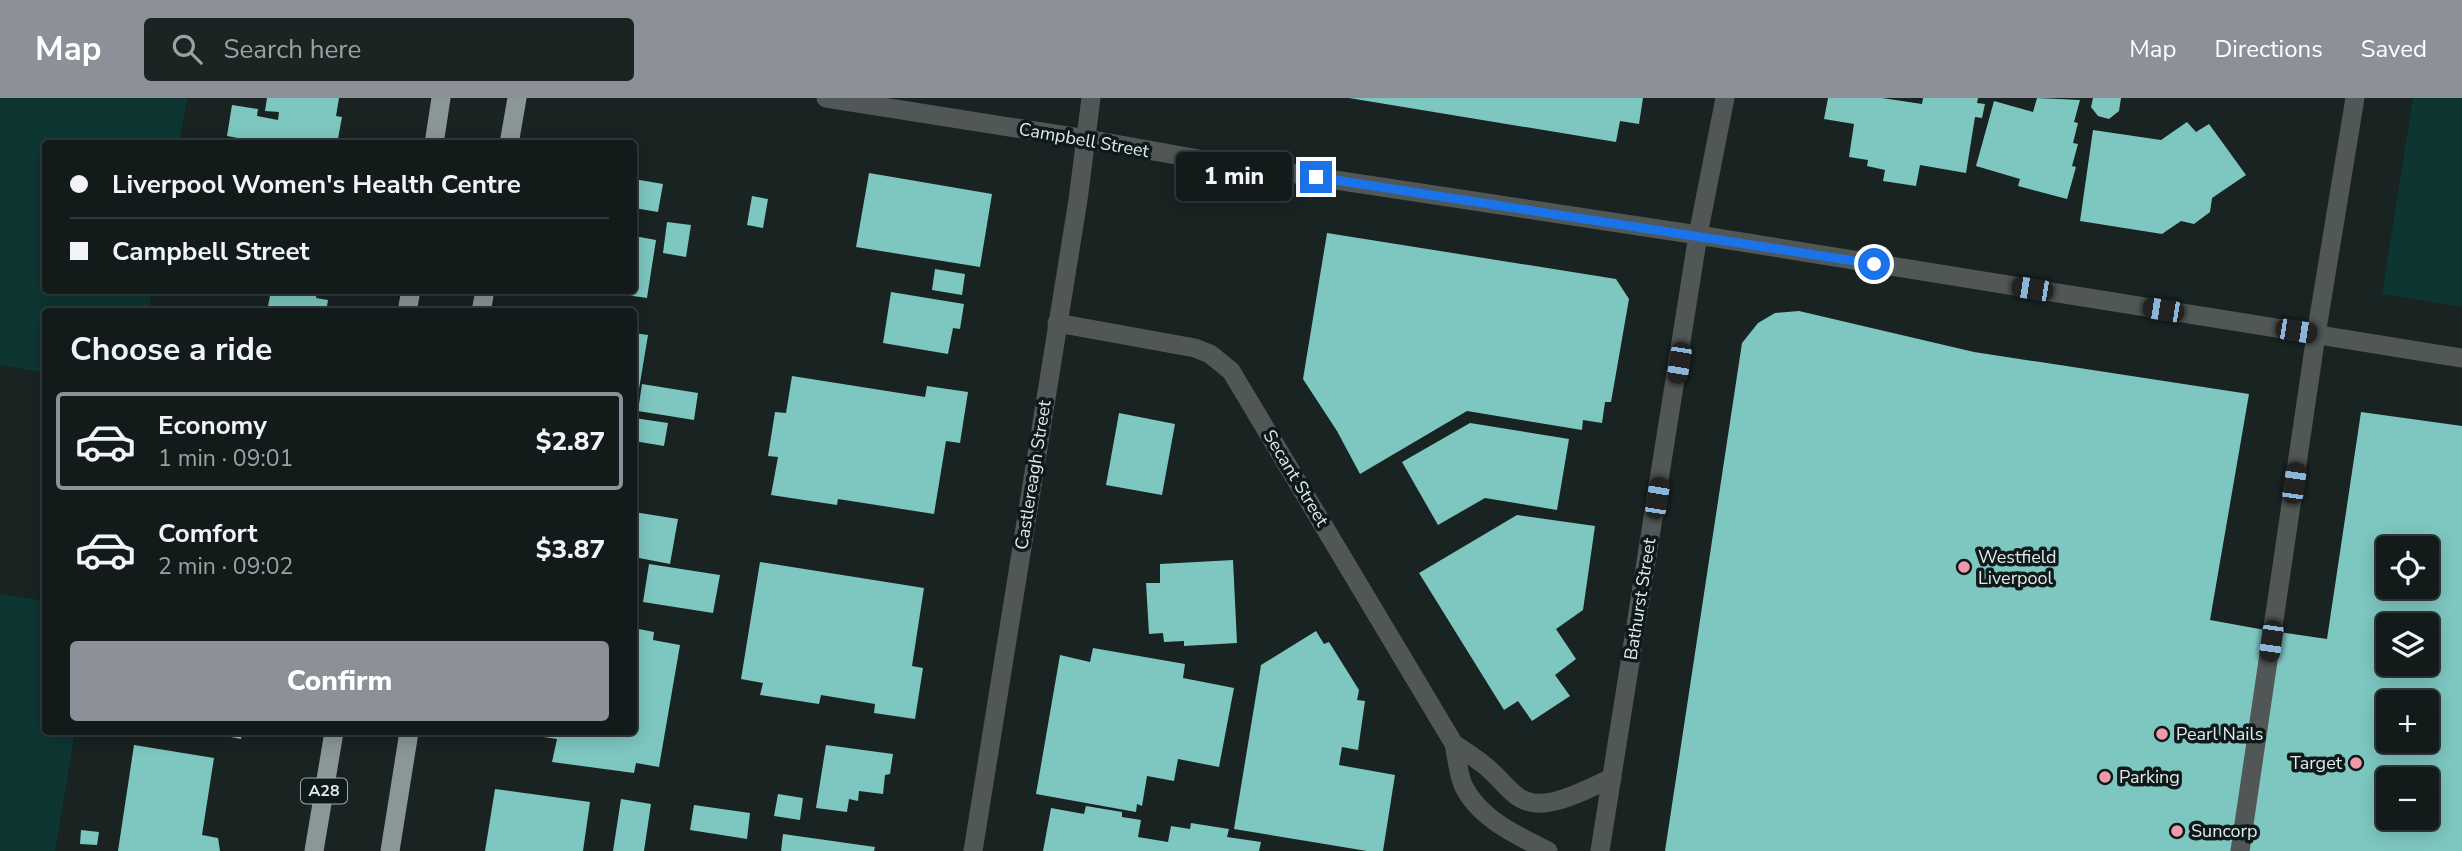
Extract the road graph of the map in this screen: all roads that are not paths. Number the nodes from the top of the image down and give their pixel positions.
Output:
1 (441, 98) edge
2 (517, 98) edge
3 (826, 98) edge
4 (1091, 98) edge
5 (1725, 98) edge
6 (2355, 98) edge
7 (1086, 139) junction
8 (435, 140) edge
9 (510, 140) edge
10 (1698, 235) junction
11 (1058, 323) junction
12 (2316, 335) junction
13 (2462, 358) edge
14 (333, 735) edge
15 (409, 735) edge
16 (1454, 744) junction
17 (1612, 778) junction
18 (314, 851) edge
19 (390, 851) edge
20 (973, 851) edge
21 (1548, 851) edge
22 (1600, 851) edge
23 (2240, 851) edge

1 - 8 highway
2 - 9 highway
3 - 7 street, Campbell Street
4 - 7 street, Castlereagh Street
5 - 10 street, Bathurst Street
6 - 12 street
7 - 10 street, Campbell Street
7 - 11 street, Castlereagh Street
10 - 12 street, Campbell Street
10 - 17 street, Bathurst Street
11 - 16 street, Secant Street
11 - 20 street, Castlereagh Street
12 - 13 street, Campbell Street
12 - 23 street
14 - 18 highway, A28
15 - 19 highway
16 - 17 street, Secant Street
16 - 21 street, Secant Street
17 - 22 street, Bathurst Street

